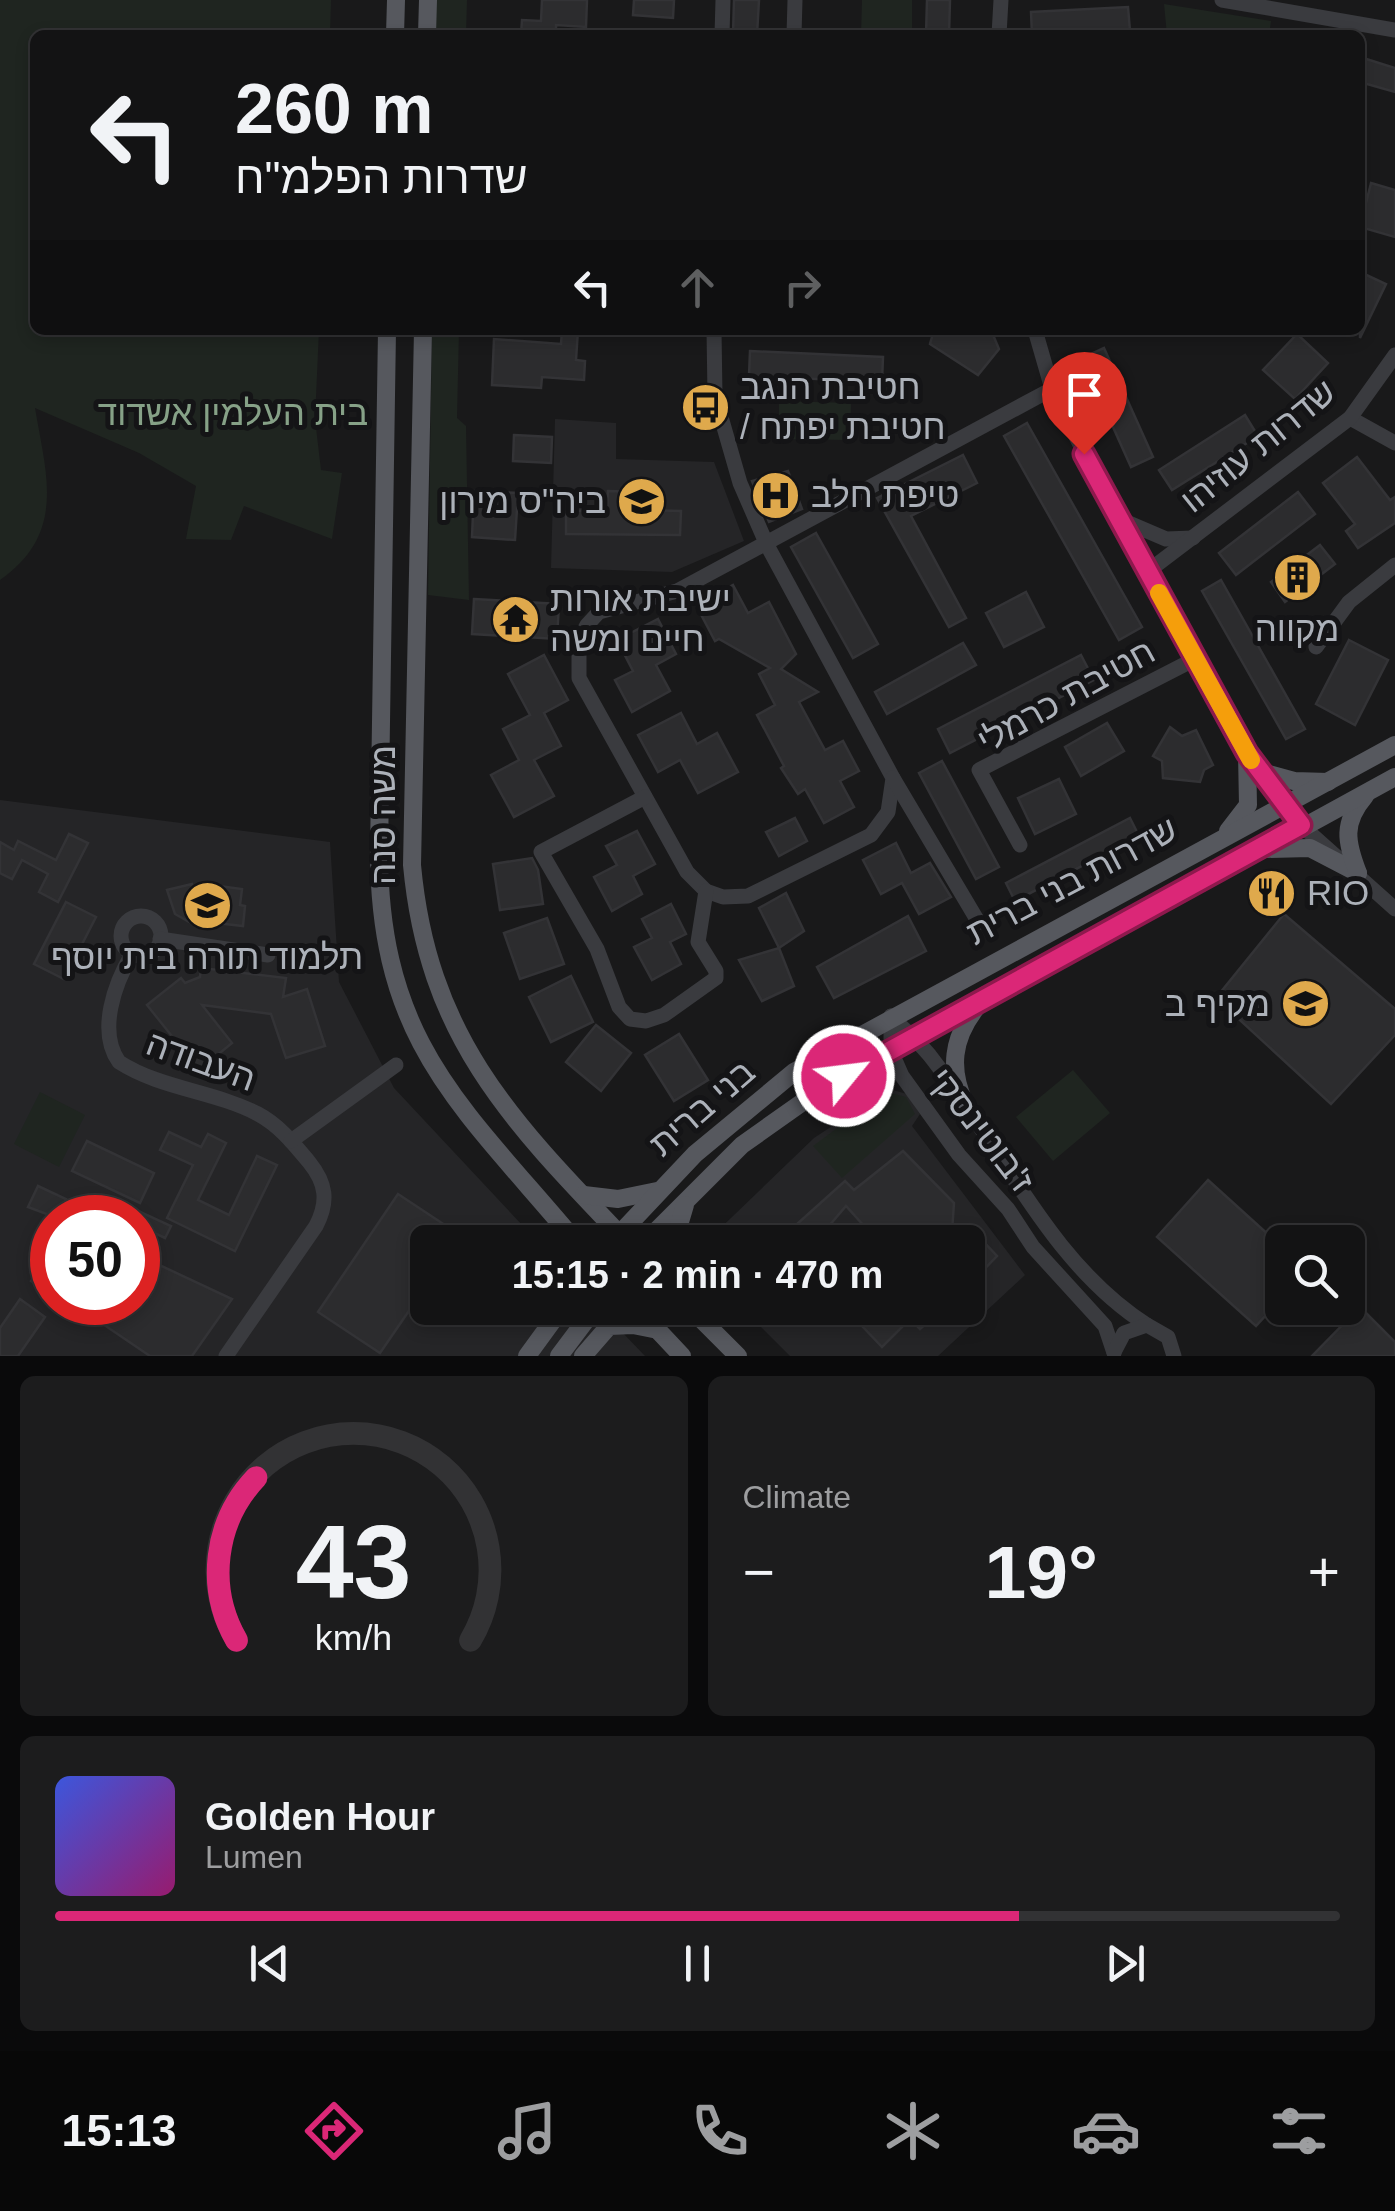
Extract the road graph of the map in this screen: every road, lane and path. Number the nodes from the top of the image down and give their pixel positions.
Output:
1 (396, 0) edge
2 (428, 0) edge
3 (723, 0) edge
4 (795, 0) edge
5 (1001, 0) edge
6 (1222, 0) edge
7 (395, 30) edge
8 (427, 30) edge
9 (722, 30) edge
10 (794, 30) edge
11 (998, 30) edge
12 (1395, 30) edge
13 (387, 335) edge
14 (423, 335) edge
15 (714, 335) edge
16 (1036, 335) edge
17 (1395, 355) edge
18 (1052, 389) junction
19 (1350, 418) junction
20 (1395, 443) edge
21 (1117, 518) junction
22 (1192, 538) junction
23 (767, 545) junction
24 (1395, 565) edge
25 (1147, 572) junction
26 (1316, 647) dead end
27 (1195, 659) junction
28 (1395, 745) edge
29 (1247, 753) junction
30 (1258, 771) junction
31 (1395, 776) edge
32 (893, 778) junction
33 (1329, 782) junction
34 (1371, 790) junction
35 (645, 797) junction
36 (1284, 806) junction
37 (1301, 825) junction
38 (1224, 836) junction
39 (1020, 845) dead end
40 (1256, 850) junction
41 (1358, 873) junction
42 (706, 891) junction
43 (1395, 909) edge
44 (979, 924) dead end
45 (160, 939) junction
46 (132, 954) junction
47 (268, 955) dead end
48 (982, 1001) junction
49 (891, 1016) junction
50 (913, 1038) junction
51 (891, 1050) junction
52 (396, 1065) dead end
53 (965, 1104) junction
54 (291, 1141) junction
55 (657, 1190) junction
56 (584, 1196) junction
57 (689, 1196) junction
58 (558, 1220) junction
59 (559, 1225) edge
60 (562, 1225) edge
61 (607, 1225) edge
62 (630, 1225) edge
63 (661, 1225) edge
64 (680, 1225) edge
65 (548, 1325) edge
66 (582, 1325) edge
67 (653, 1325) edge
68 (707, 1325) edge
69 (1147, 1325) junction
70 (658, 1330) junction
71 (1114, 1354) edge
72 (1175, 1355) edge
73 (226, 1356) edge
74 (527, 1356) edge
75 (559, 1356) edge
76 (582, 1356) edge
77 (682, 1356) edge
78 (738, 1356) edge

1 - 7 main road
2 - 8 main road
3 - 9 street
4 - 10 street
5 - 11 street
6 - 12 street
13 - 58 main road, משה סנה
14 - 56 main road, משה סנה
15 - 23 street
16 - 18 street
17 - 19 street, שדרות עוזיהו
18 - 21 street
18 - 23 street
19 - 20 street
19 - 22 street, שדרות עוזיהו
21 - 22 street
21 - 25 street
22 - 25 street, שדרות עוזיהו
23 - 32 street
23 - 35 street
24 - 26 street
25 - 27 street
27 - 29 street
27 - 39 street, חטיבת כרמלי
28 - 33 main road
29 - 30 street
29 - 38 main road
30 - 33 main road
30 - 36 street
31 - 34 main road, שדרות בני ברית
32 - 42 street
32 - 44 street
33 - 36 main road
34 - 37 main road, שדרות בני ברית
34 - 41 main road
35 - 42 street
35 - 42 street
36 - 37 street
36 - 38 main road, שדרות בני ברית
37 - 40 main road, שדרות בני ברית
37 - 41 street
38 - 49 main road, שדרות בני ברית
40 - 41 main road
40 - 48 main road, שדרות בני ברית
41 - 43 street
45 - 46 street
45 - 46 street, העבודה
45 - 47 street
46 - 54 street, העבודה
48 - 50 main road, שדרות בני ברית
48 - 53 main road
49 - 50 street, ז'בוטינסקי
49 - 51 street, ז'בוטינסקי
49 - 55 main road, בני ברית
50 - 51 main road, שדרות בני ברית
50 - 53 street, ז'בוטינסקי
51 - 57 main road, שדרות בני ברית
51 - 71 street, ז'בוטינסקי
52 - 54 street
53 - 69 street, ז'בוטינסקי
54 - 73 street, העבודה
55 - 56 main road
55 - 62 main road, בני ברית
56 - 61 main road, משה סנה
57 - 63 main road, שדרות בני ברית
57 - 64 main road
58 - 59 main road
58 - 60 main road, משה סנה
65 - 74 main road
66 - 75 main road
67 - 70 main road
68 - 78 main road
69 - 71 street
69 - 72 street, ז'בוטינסקי
70 - 76 main road
70 - 77 main road

